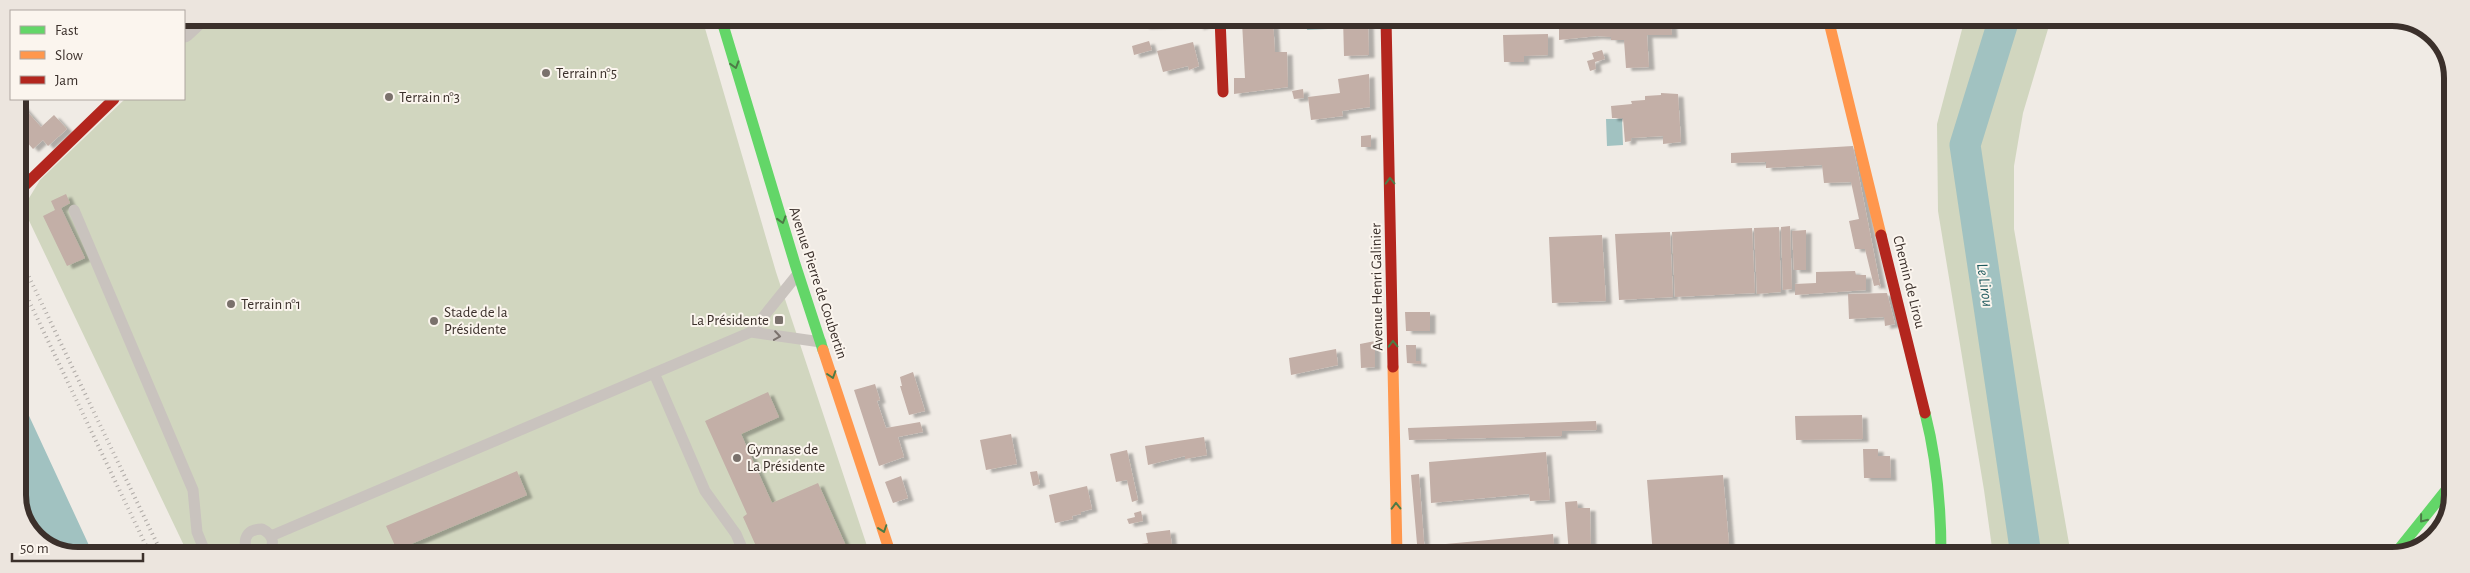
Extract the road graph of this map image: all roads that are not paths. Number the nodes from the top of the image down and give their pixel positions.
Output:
1 (723, 26) edge
2 (1220, 26) edge
3 (1386, 26) edge
4 (1830, 26) edge
5 (1224, 92) dead end
6 (113, 100) edge
7 (26, 184) edge
8 (74, 210) dead end
9 (798, 274) junction
10 (751, 332) junction
11 (821, 342) junction
12 (654, 373) junction
13 (2444, 493) edge
14 (2441, 513) edge
15 (271, 536) junction
16 (2422, 537) edge
17 (2402, 545) edge
18 (203, 547) edge
19 (246, 547) edge
20 (272, 547) edge
21 (742, 547) edge
22 (888, 547) edge
23 (1397, 547) edge
24 (1941, 547) edge

1 -> 9 main road, Avenue Pierre de Coubertin
2 - 5 main road
23 -> 3 main road, Avenue Henri Galinier
4 - 24 main road, Chemin de Lirou
6 - 7 main road
8 - 18 lane
9 - 10 lane
9 - 11 main road, Avenue Pierre de Coubertin
10 -> 11 lane
10 - 12 lane
11 -> 22 main road, Avenue Pierre de Coubertin
12 - 15 lane
12 - 21 lane
13 -> 17 main road
14 - 16 main road
15 - 19 lane
15 - 20 lane

